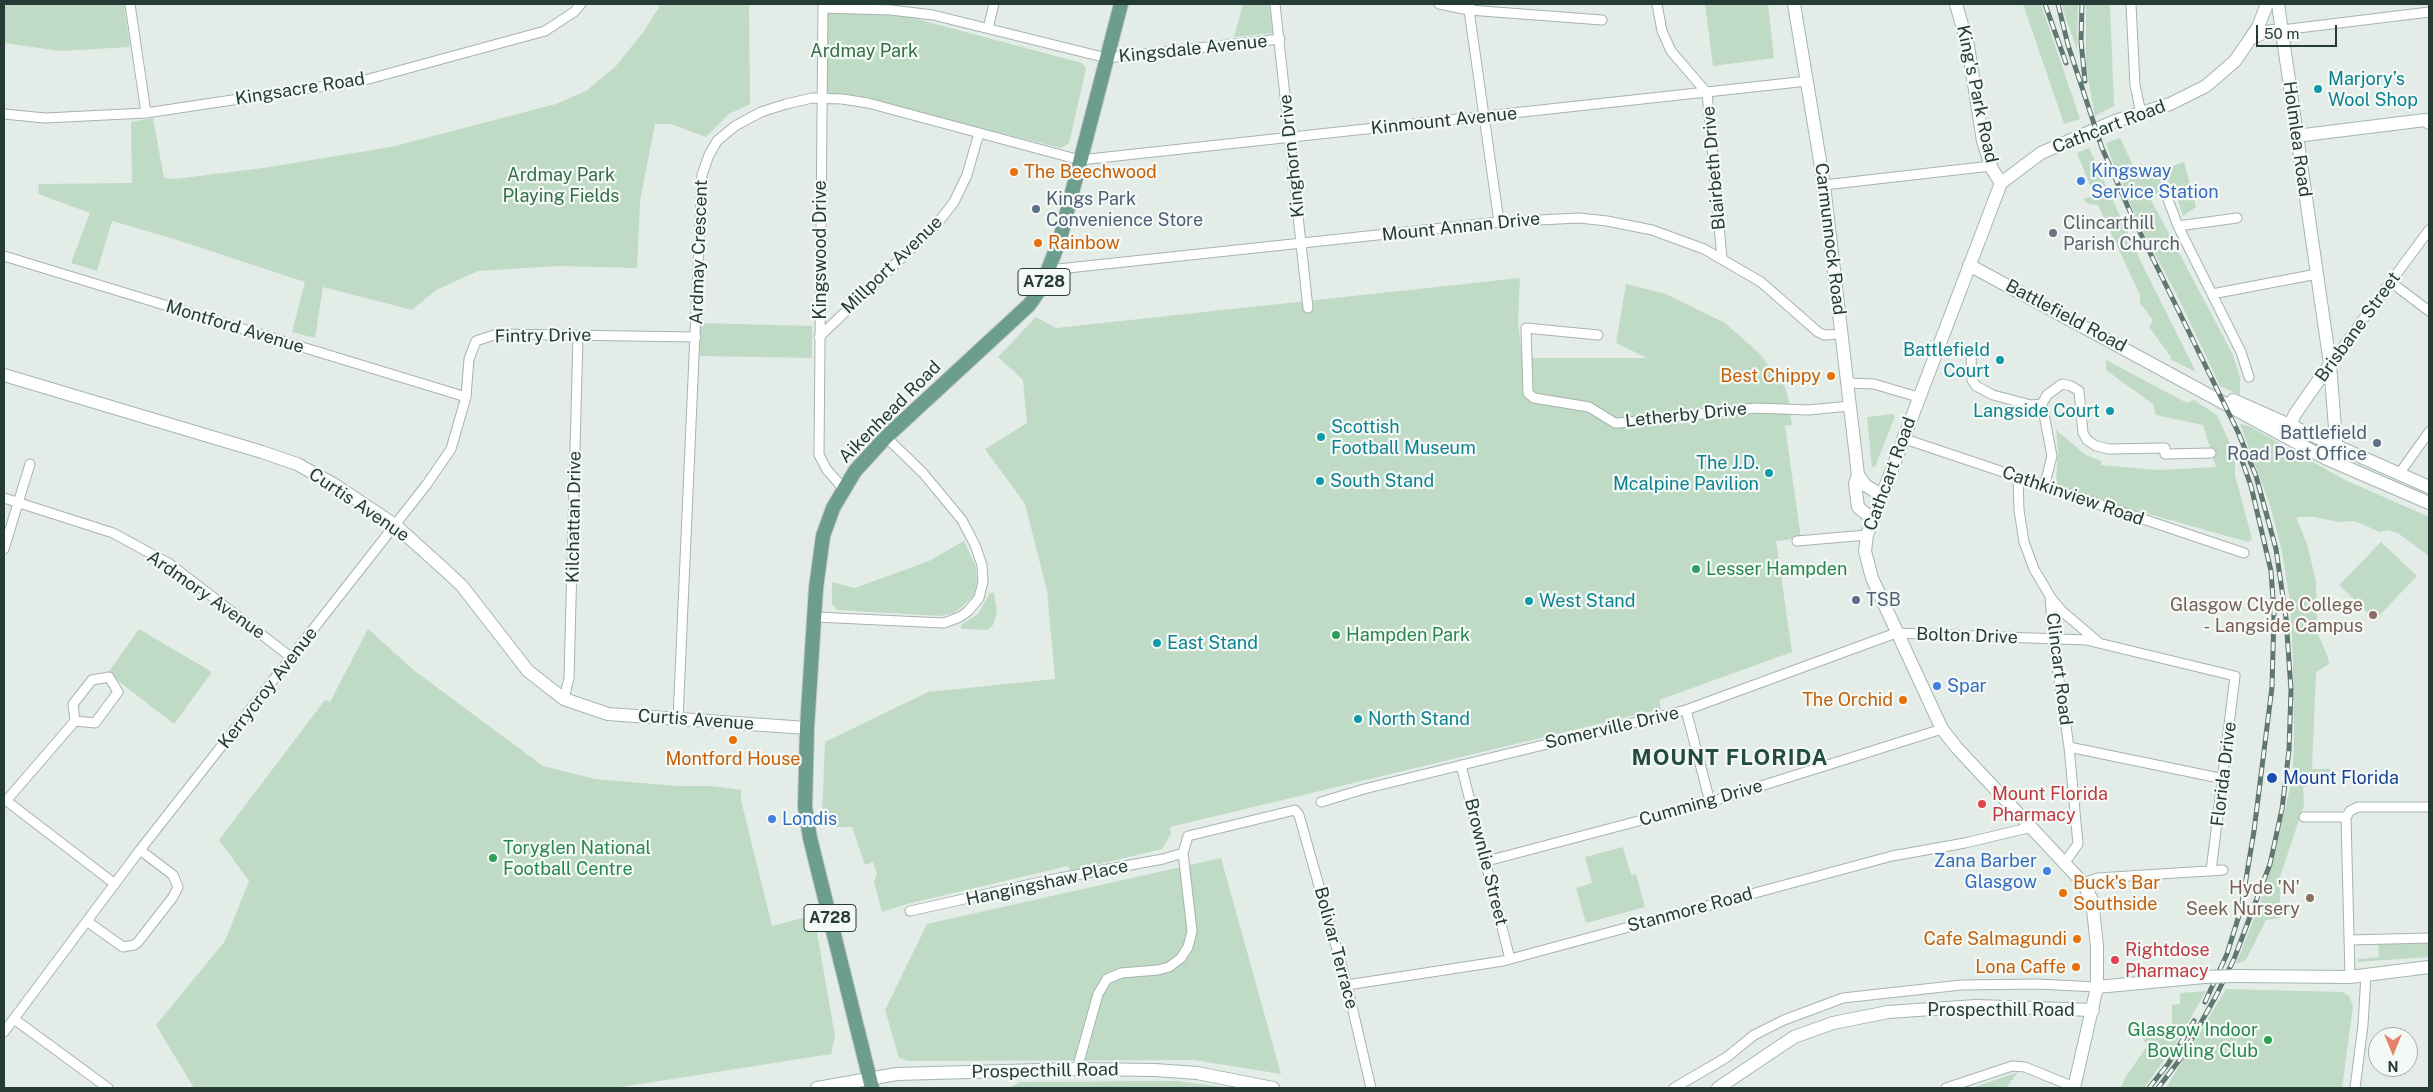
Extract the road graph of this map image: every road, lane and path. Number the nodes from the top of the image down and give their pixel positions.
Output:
1 (130, 4) edge
2 (581, 4) edge
3 (994, 4) edge
4 (1121, 4) edge
5 (1275, 4) edge
6 (1439, 4) edge
7 (1657, 4) edge
8 (1794, 4) edge
9 (1956, 4) edge
10 (2131, 4) edge
11 (2268, 4) edge
12 (2278, 4) edge
13 (823, 6) edge
14 (1470, 7) edge
15 (2429, 12) edge
16 (1602, 20) dead end
17 (988, 28) junction
18 (2282, 30) junction
19 (1280, 39) junction
20 (2250, 39) junction
21 (1106, 58) junction
22 (1808, 81) junction
23 (1707, 92) junction
24 (821, 98) junction
25 (146, 113) junction
26 (2141, 113) junction
27 (4, 114) edge
28 (1484, 117) junction
29 (2429, 123) edge
30 (979, 133) junction
31 (2296, 136) junction
32 (1290, 138) junction
33 (1080, 160) junction
34 (1991, 166) junction
35 (2001, 183) junction
36 (1824, 185) junction
37 (2167, 198) dead end
38 (2237, 218) dead end
39 (1500, 222) junction
40 (2178, 226) junction
41 (2429, 230) edge
42 (1301, 244) junction
43 (4, 256) edge
44 (1722, 258) junction
45 (1969, 265) junction
46 (1049, 270) junction
47 (2317, 274) junction
48 (2392, 283) junction
49 (2212, 294) junction
50 (1308, 308) dead end
51 (2429, 311) edge
52 (578, 334) junction
53 (1842, 334) junction
54 (1598, 335) dead end
55 (819, 336) junction
56 (696, 337) junction
57 (1971, 355) dead end
58 (2330, 364) junction
59 (4, 375) edge
60 (2249, 377) dead end
61 (1848, 383) junction
62 (466, 397) junction
63 (1918, 397) junction
64 (2042, 404) junction
65 (1850, 406) junction
66 (2287, 431) junction
67 (2429, 432) edge
68 (886, 437) junction
69 (1902, 438) junction
70 (2335, 445) junction
71 (2211, 453) dead end
72 (2320, 455) junction
73 (30, 464) dead end
74 (2399, 474) junction
75 (1858, 475) junction
76 (2018, 478) junction
77 (2044, 487) junction
78 (2429, 487) edge
79 (843, 488) junction
80 (2394, 488) junction
81 (1881, 495) junction
82 (4, 498) edge
83 (18, 502) junction
84 (2429, 504) edge
85 (1872, 519) junction
86 (395, 525) junction
87 (1867, 535) junction
88 (1797, 541) dead end
89 (4, 550) edge
90 (2244, 553) dead end
91 (2050, 596) junction
92 (815, 617) junction
93 (1896, 632) junction
94 (2053, 639) junction
95 (2099, 642) junction
96 (292, 658) junction
97 (2235, 676) joint
98 (564, 698) junction
99 (1686, 710) junction
100 (678, 719) junction
101 (75, 721) junction
102 (807, 728) junction
103 (1942, 729) junction
104 (2069, 747) junction
105 (1461, 765) junction
106 (2224, 779) junction
107 (5, 800) edge
108 (1321, 802) dead end
109 (1710, 802) junction
110 (2429, 807) edge
111 (2304, 816) dead end
112 (2346, 817) junction
113 (2032, 827) junction
114 (140, 850) junction
115 (1183, 853) junction
116 (1487, 862) junction
117 (2065, 862) junction
118 (2224, 870) dead end
119 (2211, 871) junction
120 (2084, 883) junction
121 (115, 884) junction
122 (910, 911) dead end
123 (88, 922) junction
124 (2429, 938) edge
125 (2350, 940) junction
126 (1510, 959) junction
127 (2429, 967) edge
128 (2366, 975) junction
129 (2350, 977) junction
130 (1347, 986) junction
131 (2097, 987) junction
132 (2093, 1010) junction
133 (14, 1019) junction
134 (4, 1032) edge
135 (1077, 1069) junction
136 (870, 1084) edge
137 (2074, 1087) edge
138 (108, 1088) edge
139 (817, 1088) edge
140 (1273, 1088) edge
141 (1371, 1088) edge
142 (1674, 1088) edge
143 (1718, 1088) edge
144 (1946, 1088) edge
145 (2355, 1088) edge

1 - 25 street
2 - 25 street, Kingsacre Road
3 - 17 street
4 - 21 main road, Aikenhead Road / A728
5 - 19 street, Kinghorn Drive
6 - 14 street
7 - 23 street, Blairbeth Drive
8 - 22 street, Carmunnock Road
9 - 34 street, King's Park Road
10 - 26 street
11 - 20 street, Cathcart Road
12 - 18 street, Holmlea Road
13 - 17 street
13 - 24 street, Kingswood Drive
14 - 16 street
14 - 28 street
15 - 18 street
17 - 21 street
18 - 20 street
18 - 31 street, Holmlea Road
19 - 21 street, Kingsdale Avenue
19 - 32 street, Kinghorn Drive
20 - 26 street, Cathcart Road
21 - 33 main road, Aikenhead Road / A728
22 - 23 street, Kinmount Avenue
22 - 36 street, Carmunnock Road
23 - 28 street, Kinmount Avenue
23 - 44 street, Blairbeth Drive
24 - 30 street, Ardmay Crescent
24 - 55 street, Kingswood Drive
24 - 56 street, Ardmay Crescent
25 - 27 street, Kingsacre Road
26 - 35 street, Cathcart Road
28 - 32 street, Kinmount Avenue
28 - 39 street
29 - 31 street
30 - 33 street, Ardmay Crescent
30 - 55 street, Millport Avenue
31 - 47 street, Holmlea Road
32 - 33 street, Kinmount Avenue
32 - 42 street, Kinghorn Drive
33 - 46 main road, Aikenhead Road / A728
34 - 35 street, King's Park Road
34 - 36 street
35 - 45 street, Cathcart Road
36 - 53 street, Carmunnock Road
37 - 40 street
38 - 40 street
39 - 42 street, Mount Annan Drive
39 - 44 street, Mount Annan Drive
40 - 49 street
41 - 48 street, Brisbane Street
42 - 46 street, Mount Annan Drive
42 - 50 street, Kinghorn Drive
43 - 62 street, Montford Avenue
44 - 53 street, Mount Annan Drive
45 - 63 street, Cathcart Road
45 - 66 street, Battlefield Road
46 - 68 main road, Aikenhead Road / A728
47 - 49 street
47 - 58 street, Holmlea Road
48 - 51 street
48 - 58 street, Brisbane Street
49 - 60 street
52 - 56 street, Fintry Drive
52 - 62 street, Fintry Drive
52 - 98 street, Kilchattan Drive
53 - 61 street, Carmunnock Road
54 - 65 street, Letherby Drive
55 - 79 street, Kingswood Drive
56 - 100 street, Ardmay Crescent
57 - 64 street
58 - 66 street, Brisbane Street
58 - 70 street, Holmlea Road
59 - 86 street, Curtis Avenue
61 - 63 street
61 - 65 street, Carmunnock Road
62 - 86 street, Fintry Drive
63 - 69 street, Cathcart Road
64 - 71 street
64 - 77 street
65 - 75 street, Carmunnock Road
66 - 70 street, Battlefield Road
66 - 72 street, Battlefield Road
67 - 74 street
68 - 79 main road, Aikenhead Road / A728
68 - 92 street
69 - 76 street, Cathkinview Road
69 - 81 street, Cathcart Road
70 - 72 street
70 - 74 street, Battlefield Road
72 - 80 street, Battlefield Road
73 - 83 street
74 - 78 street, Battlefield Road
74 - 80 street
75 - 81 street
75 - 85 street, Carmunnock Road
76 - 77 street, Cathkinview Road
76 - 91 street, Clincart Road
77 - 90 street, Cathkinview Road
79 - 92 main road, Aikenhead Road / A728
80 - 84 street, Battlefield Road
81 - 85 street, Cathcart Road
82 - 83 street, Ardmory Avenue
83 - 89 street
83 - 96 street, Ardmory Avenue
85 - 87 street, Cathcart Road
86 - 96 street, Kerrycroy Avenue
86 - 98 street, Curtis Avenue
87 - 88 street
87 - 93 street, Cathcart Road
91 - 94 street, Clincart Road
91 - 95 street, Bolton Drive
92 - 102 main road, Aikenhead Road / A728
93 - 94 street, Bolton Drive
93 - 99 street, Somerville Drive
93 - 103 street, Cathcart Road
94 - 95 street, Bolton Drive
94 - 104 street, Clincart Road
95 - 97 street, Bolton Drive
96 - 114 street, Kerrycroy Avenue
97 - 106 street, Florida Drive
98 - 100 street, Curtis Avenue
99 - 105 street, Somerville Drive
99 - 109 street
100 - 102 street, Curtis Avenue
101 - 101 street
101 - 107 street
102 - 136 main road, Aikenhead Road / A728
103 - 109 street, Cumming Drive
103 - 113 street, Cathcart Road
104 - 106 street
104 - 117 street, Clincart Road
105 - 108 street, Somerville Drive
105 - 116 street, Brownlie Street
106 - 119 street, Florida Drive
107 - 121 street
109 - 116 street, Cumming Drive
110 - 112 street
111 - 112 street
112 - 125 street
113 - 117 street, Cathcart Road
113 - 126 street, Stanmore Road
114 - 121 street, Kerrycroy Avenue
114 - 123 street
115 - 122 street, Hangingshaw Place
115 - 130 street, Bolivar Terrace
115 - 135 street
116 - 126 street, Brownlie Street
117 - 120 street, Cathcart Road
118 - 119 street
119 - 120 street
120 - 131 street, Cathcart Road
121 - 123 street, Kerrycroy Avenue
123 - 133 street, Kerrycroy Avenue
124 - 125 street
125 - 129 street
126 - 130 street, Stanmore Road
127 - 128 street, Prospecthill Road
128 - 129 street, Prospecthill Road
128 - 145 street
129 - 131 street, Prospecthill Road, bridge
130 - 141 street, Bolivar Terrace
131 - 132 street, Cathcart Road
131 - 142 street
132 - 137 street, Cathcart Road
132 - 143 street, Prospecthill Road
133 - 134 street, Kerrycroy Avenue
133 - 138 street
135 - 136 street, Prospecthill Road
135 - 140 street, Prospecthill Road
136 - 139 street, Prospecthill Road
137 - 144 street

